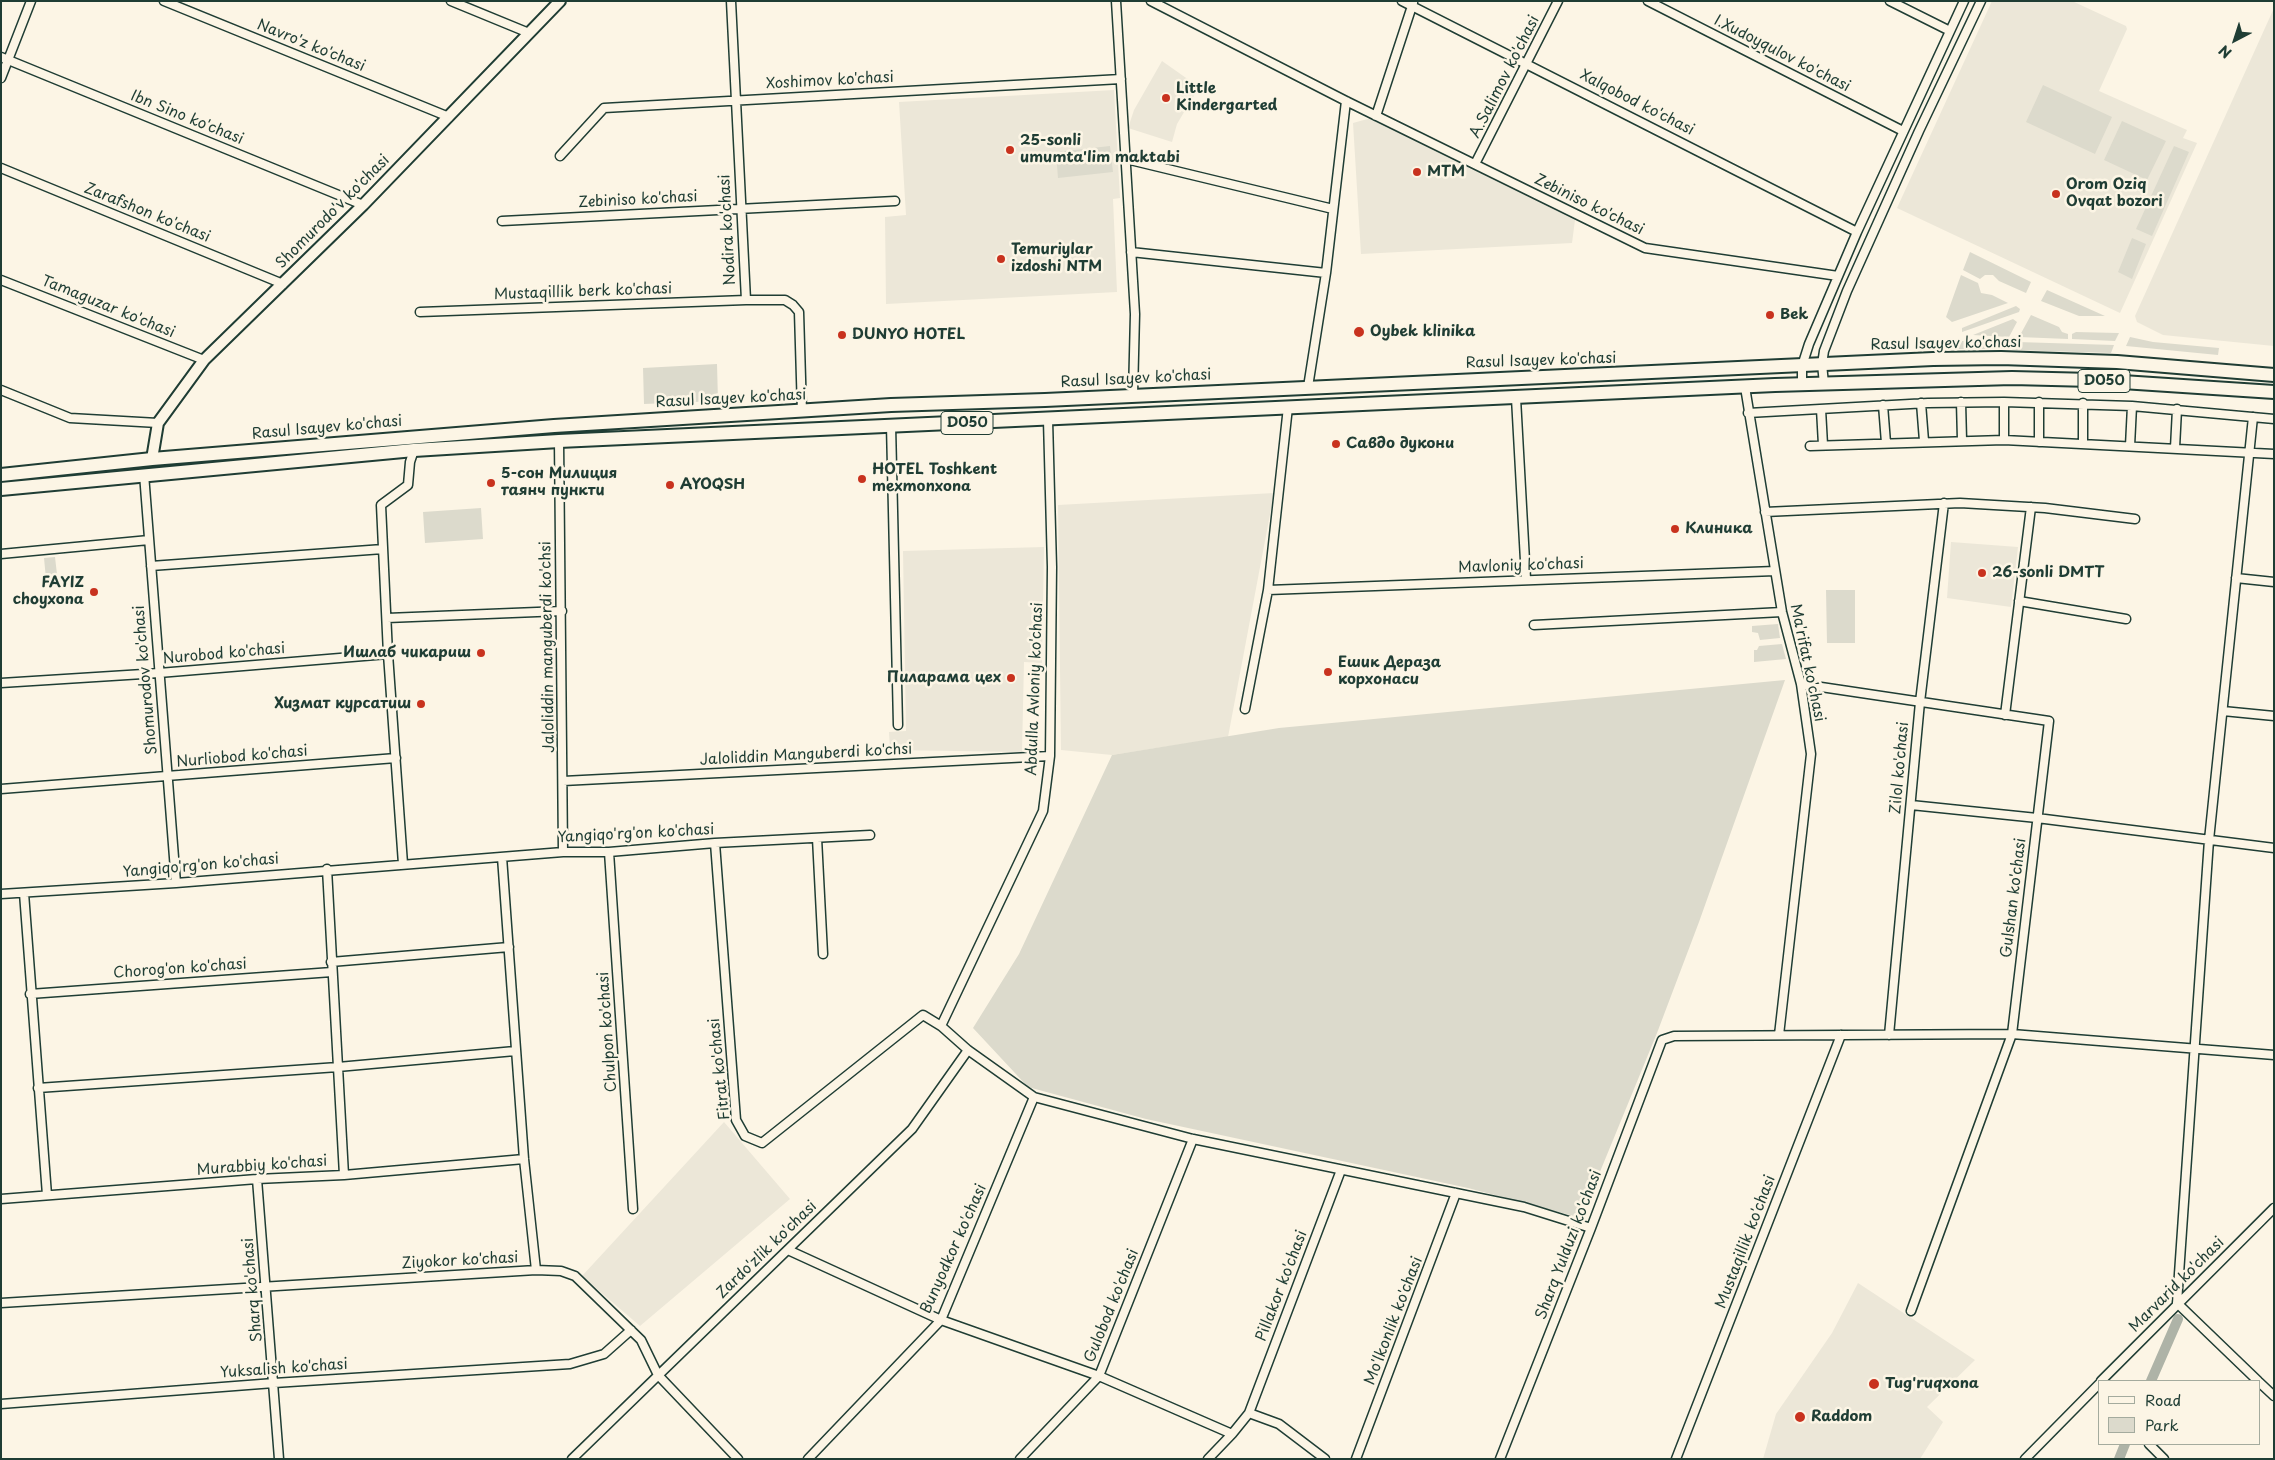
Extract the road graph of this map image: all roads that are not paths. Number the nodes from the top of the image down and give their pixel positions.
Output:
1 (31, 1) edge
2 (164, 1) edge
3 (451, 1) edge
4 (560, 1) edge
5 (731, 1) edge
6 (1116, 1) edge
7 (1151, 1) edge
8 (1402, 1) edge
9 (1558, 1) edge
10 (1648, 1) edge
11 (1890, 1) edge
12 (1964, 1) edge
13 (1981, 1) edge
14 (1413, 4) edge
15 (1950, 31) junction
16 (530, 33) junction
17 (5, 58) edge
18 (1527, 63) junction
19 (1, 78) edge
20 (1122, 79) junction
21 (735, 100) junction
22 (1346, 101) junction
23 (1376, 116) junction
24 (449, 117) junction
25 (1903, 131) junction
26 (560, 156) dead end
27 (1126, 159) junction
28 (1475, 164) junction
29 (1, 168) edge
30 (895, 201) dead end
31 (362, 205) junction
32 (740, 208) junction
33 (1333, 209) junction
34 (502, 221) dead end
35 (1857, 232) junction
36 (1131, 252) junction
37 (1326, 273) junction
38 (1838, 275) junction
39 (1852, 279) junction
40 (1, 280) edge
41 (283, 284) junction
42 (746, 300) junction
43 (420, 312) dead end
44 (204, 360) junction
45 (1822, 364) junction
46 (1802, 366) junction
47 (2274, 375) edge
48 (1802, 384) junction
49 (1824, 384) junction
50 (1308, 387) junction
51 (1744, 387) junction
52 (1, 390) edge
53 (2274, 392) edge
54 (1134, 395) junction
55 (1516, 398) junction
56 (1961, 402) junction
57 (2004, 402) junction
58 (2039, 402) junction
59 (1921, 403) junction
60 (2083, 403) junction
61 (891, 405) junction
62 (1883, 406) junction
63 (2132, 406) junction
64 (1288, 408) junction
65 (1821, 409) junction
66 (2177, 409) junction
67 (802, 412) junction
68 (1748, 413) junction
69 (2253, 417) junction
70 (2274, 419) edge
71 (1048, 420) junction
72 (158, 423) junction
73 (891, 425) junction
74 (1962, 440) junction
75 (2004, 440) junction
76 (558, 441) junction
77 (1924, 441) junction
78 (2039, 442) junction
79 (1886, 443) junction
80 (2083, 444) junction
81 (1823, 445) junction
82 (1810, 446) dead end
83 (2130, 446) junction
84 (2175, 448) junction
85 (414, 450) junction
86 (2250, 452) junction
87 (2274, 454) edge
88 (152, 459) junction
89 (144, 474) junction
90 (1, 475) edge
91 (1, 489) edge
92 (1944, 503) junction
93 (2031, 507) junction
94 (1765, 512) junction
95 (2135, 519) dead end
96 (149, 540) junction
97 (383, 549) junction
98 (1, 554) edge
99 (150, 566) junction
100 (1775, 571) junction
101 (2236, 578) junction
102 (1526, 579) junction
103 (2274, 582) edge
104 (1268, 590) junction
105 (2019, 601) junction
106 (562, 611) junction
107 (1782, 612) junction
108 (387, 618) junction
109 (2126, 620) dead end
110 (1534, 625) dead end
111 (388, 654) junction
112 (159, 674) junction
113 (1, 683) edge
114 (1801, 684) junction
115 (1920, 702) junction
116 (1245, 709) dead end
117 (2223, 711) junction
118 (2005, 715) junction
119 (2274, 716) edge
120 (898, 725) dead end
121 (1050, 756) junction
122 (396, 758) junction
123 (168, 777) junction
124 (563, 781) junction
125 (1, 789) edge
126 (1911, 805) junction
127 (2037, 818) junction
128 (870, 835) dead end
129 (817, 838) junction
130 (2210, 840) junction
131 (714, 843) junction
132 (2274, 848) edge
133 (562, 852) junction
134 (609, 852) junction
135 (502, 857) junction
136 (403, 864) junction
137 (327, 869) junction
138 (176, 883) junction
139 (24, 893) junction
140 (1, 894) edge
141 (509, 947) junction
142 (823, 954) dead end
143 (331, 962) junction
144 (332, 972) junction
145 (30, 994) junction
146 (941, 1026) junction
147 (2012, 1034) junction
148 (1779, 1035) junction
149 (1841, 1035) junction
150 (1889, 1035) junction
151 (2194, 1048) junction
152 (968, 1050) junction
153 (515, 1051) junction
154 (2274, 1055) edge
155 (338, 1066) junction
156 (38, 1088) junction
157 (1034, 1097) junction
158 (1193, 1139) junction
159 (524, 1159) junction
160 (1341, 1170) junction
161 (344, 1175) junction
162 (257, 1179) junction
163 (1456, 1193) junction
164 (47, 1195) junction
165 (1, 1199) edge
166 (2274, 1208) edge
167 (634, 1210) dead end
168 (1592, 1228) junction
169 (788, 1250) junction
170 (536, 1270) junction
171 (266, 1286) junction
172 (1, 1303) edge
173 (2177, 1303) junction
174 (1911, 1311) dead end
175 (940, 1320) junction
176 (630, 1330) junction
177 (658, 1375) junction
178 (1099, 1376) junction
179 (2105, 1380) edge
180 (2258, 1380) edge
181 (2260, 1382) edge
182 (274, 1383) junction
183 (2098, 1387) edge
184 (2274, 1396) edge
185 (1, 1404) edge
186 (1249, 1413) junction
187 (1232, 1434) junction
188 (2150, 1445) edge
189 (279, 1459) edge
190 (572, 1459) edge
191 (738, 1459) edge
192 (808, 1459) edge
193 (1020, 1459) edge
194 (1208, 1459) edge
195 (1325, 1459) edge
196 (1356, 1459) edge
197 (1500, 1459) edge
198 (1676, 1459) edge
199 (2025, 1459) edge
200 (2164, 1459) edge

1 - 17 street
2 - 24 street, Navro'z ko'chasi
3 - 16 street
4 - 16 street, Shomurodo'v ko'chasi
5 - 21 street, Nodira ko'chasi
6 - 20 street
7 - 22 street, Zebiniso ko'chasi
8 - 14 street, Xalqobod ko'chasi
9 - 18 street, A.Salimov ko'chasi
10 - 25 street, I.Xudoyqulov ko'chasi
11 - 15 street
12 - 15 street
13 - 39 street
14 - 18 street, Xalqobod ko'chasi
14 - 23 street
15 - 25 street
16 - 24 street, Shomurodo'v ko'chasi
17 - 19 street
17 - 31 street, Ibn Sino ko'chasi
18 - 28 street, A.Salimov ko'chasi
18 - 35 street, Xalqobod ko'chasi
20 - 21 street, Xoshimov ko'chasi
20 - 27 street
21 - 26 street, Xoshimov ko'chasi
21 - 32 street, Nodira ko'chasi
22 - 23 street, Zebiniso ko'chasi
22 - 33 street
23 - 28 street, Zebiniso ko'chasi
24 - 31 street, Shomurodo'v ko'chasi
25 - 35 street
27 - 33 street
27 - 36 street
28 - 38 street, Zebiniso ko'chasi
29 - 41 street, Zarafshon ko'chasi
30 - 32 street, Zebiniso ko'chasi
31 - 41 street, Shomurodo'v ko'chasi
32 - 34 street, Zebiniso ko'chasi
32 - 42 street, Nodira ko'chasi
33 - 37 street
35 - 38 street
36 - 37 street
36 - 54 street
37 - 50 street
38 - 39 street, Zebiniso ko'chasi
38 - 46 street
39 - 45 street
40 - 44 street, Tamaguzar ko'chasi
41 - 44 street, Shomurodo'v ko'chasi
42 - 43 street, Mustaqillik berk ko'chasi
42 - 67 street, Nodira ko'chasi
44 - 72 street, Shomurodo'v ko'chasi
45 - 46 main road, Rasul Isayev ko'chasi / D050
45 - 47 main road, Rasul Isayev ko'chasi / D050
45 - 49 street
46 - 48 street
46 - 50 main road, Rasul Isayev ko'chasi / D050
48 - 49 main road, Rasul Isayev ko'chasi / D050
48 - 51 main road, Rasul Isayev ko'chasi / D050
49 - 53 main road, Rasul Isayev ko'chasi / D050
50 - 54 main road, Rasul Isayev ko'chasi / D050
51 - 55 main road, Rasul Isayev ko'chasi / D050
51 - 68 street, Ma'rifat ko'chasi
52 - 72 street
54 - 61 main road, Rasul Isayev ko'chasi / D050
55 - 64 main road, Rasul Isayev ko'chasi / D050
55 - 102 street
56 - 57 street
56 - 59 street
56 - 74 street
57 - 58 street
57 - 75 street
58 - 60 street
58 - 78 street
59 - 62 street
59 - 77 street
60 - 63 street
60 - 80 street
61 - 67 main road, Rasul Isayev ko'chasi / D050
61 - 73 main road
62 - 65 street
62 - 79 street
63 - 66 street
63 - 83 street
64 - 71 main road, Rasul Isayev ko'chasi / D050
64 - 104 street
65 - 68 street
65 - 81 street
66 - 69 street
66 - 84 street
67 - 88 main road, Rasul Isayev ko'chasi / D050
68 - 94 street, Ma'rifat ko'chasi
69 - 70 street
69 - 86 street
71 - 73 main road, Rasul Isayev ko'chasi / D050
71 - 121 street, Abdulla Avloniy ko'chasi
72 - 88 street, Shomurodo'v ko'chasi
73 - 76 main road, Rasul Isayev ko'chasi / D050
73 - 120 street
74 - 75 street
74 - 77 street
75 - 78 street
76 - 85 main road, Rasul Isayev ko'chasi / D050
76 - 106 street, Jaloliddin manguberdi ko'chsi
77 - 79 street
78 - 80 street
79 - 81 street
80 - 83 street
81 - 82 street
83 - 84 street
84 - 86 street
85 - 89 main road, Rasul Isayev ko'chasi / D050
85 - 97 street
86 - 87 street
86 - 101 street
88 - 90 main road, Rasul Isayev ko'chasi / D050
89 - 91 main road, Rasul Isayev ko'chasi / D050
89 - 96 street, Shomurodov ko'chasi
92 - 93 street
92 - 94 street
92 - 115 street, Zilol ko'chasi
93 - 95 street
93 - 105 street
94 - 100 street, Ma'rifat ko'chasi
96 - 98 street
96 - 99 street, Shomurodov ko'chasi
97 - 99 street
97 - 108 street
99 - 112 street, Shomurodov ko'chasi
100 - 102 street, Mavloniy ko'chasi
100 - 107 street, Ma'rifat ko'chasi
101 - 103 street
101 - 117 street
102 - 104 street, Mavloniy ko'chasi
104 - 116 street
105 - 109 street
105 - 118 street
106 - 108 street
106 - 124 street, Jaloliddin manguberdi ko'chsi
107 - 110 street
107 - 114 street, Ma'rifat ko'chasi
108 - 111 street
111 - 112 street, Nurobod ko'chasi
111 - 122 street
112 - 113 street, Nurobod ko'chasi
112 - 123 street, Shomurodov ko'chasi
114 - 115 street, Gulshan ko'chasi
114 - 148 street, Ma'rifat ko'chasi
115 - 118 street, Gulshan ko'chasi
115 - 126 street, Zilol ko'chasi
117 - 119 street
117 - 130 street
118 - 127 street, Gulshan ko'chasi
121 - 124 street, Jaloliddin Manguberdi ko'chsi
121 - 146 street, Abdulla Avloniy ko'chasi
122 - 123 street, Nurliobod ko'chasi
122 - 136 street
123 - 125 street, Nurliobod ko'chasi
123 - 138 street, Shomurodov ko'chasi
124 - 133 street, Jaloliddin manguberdi ko'chsi
126 - 127 street
126 - 150 street, Zilol ko'chasi
127 - 130 street
127 - 147 street, Gulshan ko'chasi
128 - 129 street, Yangiqo'rg'on ko'chasi
129 - 131 street, Yangiqo'rg'on ko'chasi
129 - 142 street
130 - 132 street
130 - 151 street
131 - 134 street, Yangiqo'rg'on ko'chasi
131 - 146 street, Fitrat ko'chasi
133 - 134 street, Yangiqo'rg'on ko'chasi
133 - 135 street, Yangiqo'rg'on ko'chasi
134 - 167 street, Chulpon ko'chasi
135 - 136 street, Yangiqo'rg'on ko'chasi
135 - 141 street, Ziyokor ko'chasi
136 - 137 street, Yangiqo'rg'on ko'chasi
137 - 138 street, Yangiqo'rg'on ko'chasi
137 - 143 street
138 - 139 street, Yangiqo'rg'on ko'chasi
139 - 140 street, Yangiqo'rg'on ko'chasi
139 - 145 street
141 - 143 street
141 - 153 street, Ziyokor ko'chasi
143 - 144 street
144 - 145 street, Chorog'on ko'chasi
144 - 155 street
145 - 156 street
146 - 152 street
147 - 150 street
147 - 151 street
147 - 174 street, Gulshan ko'chasi
148 - 149 street
148 - 168 street, Sharq Yulduzi ko'chasi
149 - 150 street
149 - 198 street, Mustaqillik ko'chasi
151 - 154 street
151 - 173 street
152 - 157 street
152 - 169 street, Zardo'zlik ko'chasi
153 - 155 street
153 - 159 street, Ziyokor ko'chasi
155 - 156 street
155 - 161 street
156 - 164 street
157 - 158 street
157 - 175 street, Bunyodkor ko'chasi
158 - 160 street
158 - 178 street, Gulobod ko'chasi
159 - 161 street, Murabbiy ko'chasi
159 - 170 street, Ziyokor ko'chasi
160 - 163 street
160 - 186 street, Pillakor ko'chasi
161 - 162 street, Murabbiy ko'chasi
162 - 164 street, Murabbiy ko'chasi
162 - 171 street, Sharq ko'chasi
163 - 168 street
163 - 196 street, Mo'lkonlik ko'chasi
164 - 165 street, Murabbiy ko'chasi
166 - 173 street, Marvarid ko'chasi
168 - 197 street, Sharq Yulduzi ko'chasi
169 - 175 street
169 - 177 street, Zardo'zlik ko'chasi
170 - 171 street, Ziyokor ko'chasi
170 - 176 street
171 - 172 street, Ziyokor ko'chasi
171 - 182 street, Sharq ko'chasi
173 - 179 street, Marvarid ko'chasi
173 - 180 street
175 - 178 street
175 - 192 street, Bunyodkor ko'chasi
176 - 177 street
176 - 182 street, Yuksalish ko'chasi
177 - 190 street, Zardo'zlik ko'chasi
177 - 191 street
178 - 187 street
178 - 193 street, Gulobod ko'chasi
181 - 184 street
182 - 185 street, Yuksalish ko'chasi
182 - 189 street, Sharq ko'chasi
183 - 199 street, Marvarid ko'chasi
186 - 187 street, Pillakor ko'chasi
186 - 195 street
187 - 194 street
188 - 200 street

